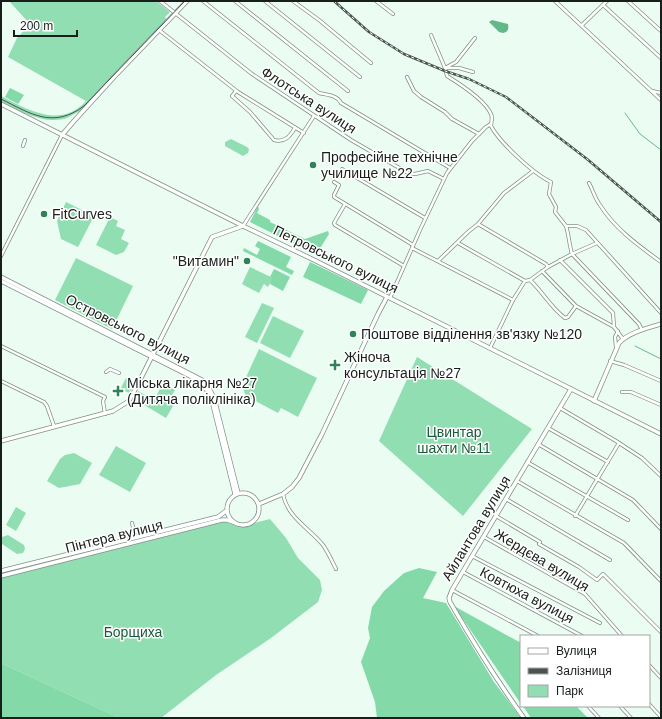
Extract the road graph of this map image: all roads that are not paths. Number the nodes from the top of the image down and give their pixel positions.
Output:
1 (160, 1) edge
2 (187, 1) edge
3 (203, 1) edge
4 (235, 1) edge
5 (265, 1) edge
6 (293, 1) edge
7 (376, 1) edge
8 (555, 1) edge
9 (607, 1) edge
10 (628, 1) edge
11 (603, 5) junction
12 (175, 13) junction
13 (393, 14) dead end
14 (582, 25) junction
15 (159, 30) junction
16 (661, 31) edge
17 (431, 35) dead end
18 (475, 38) dead end
19 (661, 58) edge
20 (371, 63) dead end
21 (445, 68) junction
22 (473, 72) dead end
23 (360, 77) dead end
24 (407, 78) dead end
25 (236, 91) junction
26 (348, 91) dead end
27 (652, 91) junction
28 (661, 93) edge
29 (661, 100) edge
30 (1, 104) edge
31 (314, 116) junction
32 (491, 124) junction
33 (295, 128) junction
34 (304, 133) junction
35 (479, 134) junction
36 (62, 135) junction
37 (25, 140) dead end
38 (22, 146) dead end
39 (450, 168) junction
40 (342, 170) dead end
41 (533, 171) junction
42 (444, 179) junction
43 (334, 182) dead end
44 (590, 183) dead end
45 (345, 204) junction
46 (425, 218) junction
47 (478, 224) junction
48 (243, 226) junction
49 (566, 226) junction
50 (458, 243) junction
51 (597, 243) junction
52 (412, 247) junction
53 (572, 254) junction
54 (1, 256) edge
55 (560, 260) junction
56 (438, 262) junction
57 (661, 262) edge
58 (404, 266) junction
59 (548, 266) junction
60 (542, 271) junction
61 (1, 277) edge
62 (526, 280) junction
63 (530, 280) junction
64 (1, 281) edge
65 (389, 297) junction
66 (513, 300) junction
67 (576, 306) junction
68 (661, 313) edge
69 (661, 324) edge
70 (614, 328) junction
71 (618, 330) junction
72 (642, 330) junction
73 (623, 339) junction
74 (1, 346) edge
75 (616, 347) junction
76 (490, 348) junction
77 (152, 355) junction
78 (610, 361) junction
79 (106, 372) dead end
80 (119, 373) dead end
81 (1, 381) edge
82 (661, 381) edge
83 (571, 388) junction
84 (622, 392) dead end
85 (594, 401) junction
86 (661, 405) edge
87 (560, 408) junction
88 (105, 414) junction
89 (54, 426) junction
90 (548, 428) junction
91 (661, 434) edge
92 (1, 440) edge
93 (619, 443) junction
94 (538, 444) junction
95 (528, 462) junction
96 (608, 462) junction
97 (661, 476) edge
98 (598, 479) junction
99 (517, 481) junction
100 (237, 494) junction
101 (283, 494) junction
102 (587, 497) junction
103 (506, 499) junction
104 (258, 504) junction
105 (226, 511) junction
106 (496, 516) junction
107 (575, 516) junction
108 (628, 520) dead end
109 (233, 522) junction
110 (132, 523) dead end
111 (661, 528) edge
112 (484, 537) junction
113 (136, 538) junction
114 (113, 546) junction
115 (472, 556) junction
116 (54, 560) junction
117 (610, 560) dead end
118 (336, 569) dead end
119 (1, 571) edge
120 (463, 572) junction
121 (1, 576) edge
122 (661, 581) edge
123 (452, 590) junction
124 (600, 623) dead end
125 (661, 632) edge
126 (536, 635) edge
127 (580, 635) edge
128 (621, 635) edge
129 (650, 666) edge
130 (661, 678) edge
131 (650, 705) edge
132 (589, 707) edge
133 (621, 707) edge
134 (661, 717) edge
135 (524, 718) edge
136 (599, 718) edge
137 (631, 718) edge

1 - 12 street, Флотська вулиця
2 - 12 street
3 - 39 street
4 - 26 street
5 - 23 street
6 - 20 street
7 - 13 street
8 - 14 street
9 - 11 street
10 - 16 street
11 - 14 street
11 - 19 street
12 - 15 street
12 - 31 street, Флотська вулиця
14 - 27 street
15 - 25 street
15 - 36 street
17 - 21 street
18 - 21 street
21 - 22 street
21 - 32 street
24 - 35 street
25 - 33 street
25 - 33 street
27 - 28 street
27 - 29 street
30 - 36 street, Петровського вулиця
31 - 34 street
31 - 42 street, Флотська вулиця
32 - 35 street
32 - 41 street
33 - 34 street
34 - 48 street
35 - 39 street
36 - 48 street, Петровського вулиця
36 - 54 street
37 - 38 street
39 - 42 street
40 - 46 street
41 - 47 street
41 - 49 street
42 - 46 street
43 - 45 street
44 - 57 street
45 - 52 street
45 - 58 street
46 - 52 street
47 - 50 street
47 - 59 street
48 - 65 street, Петровського вулиця
48 - 77 street
49 - 51 street
49 - 53 street
50 - 56 street
50 - 62 street
51 - 53 street
51 - 68 street
52 - 56 street
52 - 58 street
53 - 55 street
53 - 72 street
55 - 59 street
55 - 70 street
56 - 66 street
58 - 65 street
59 - 60 street
60 - 63 street
60 - 67 street
61 - 77 street, Островського вулиця
62 - 63 street
62 - 66 street
63 - 67 street
64 - 77 street, Островського вулиця
65 - 76 street, Петровського вулиця
65 - 101 street
66 - 76 street
67 - 70 street
69 - 72 street
70 - 71 street
71 - 73 street
71 - 75 street
72 - 73 street
73 - 75 street
74 - 88 street
75 - 78 street
76 - 83 street, Петровського вулиця
77 - 88 street
77 - 100 street, Островського вулиця
78 - 82 street
78 - 85 street
79 - 80 street
81 - 89 street
83 - 85 street, Петровського вулиця
83 - 87 street, Айлантова вулиця
84 - 86 street
85 - 91 street, Петровського вулиця
87 - 90 street, Айлантова вулиця
87 - 93 street
88 - 89 street
89 - 92 street
90 - 94 street, Айлантова вулиця
90 - 96 street
93 - 96 street
93 - 97 street
94 - 95 street, Айлантова вулиця
94 - 98 street
95 - 99 street, Айлантова вулиця
95 - 102 street
96 - 98 street
98 - 102 street
98 - 111 street
99 - 103 street, Айлантова вулиця
99 - 107 street
100 - 104 street
100 - 105 street
101 - 104 street
101 - 118 street
102 - 107 street
102 - 108 street
103 - 106 street, Айлантова вулиця
103 - 117 street
104 - 109 street
105 - 109 street
105 - 113 street, Пінтера вулиця
106 - 112 street, Айлантова вулиця
106 - 125 street, Жердєва вулиця
107 - 122 street
109 - 114 street, Пінтера вулиця
110 - 113 street
112 - 115 street, Айлантова вулиця
112 - 128 street, Жердєва вулиця
113 - 114 street, Пінтера вулиця
114 - 116 street, Пінтера вулиця
115 - 120 street, Айлантова вулиця
115 - 124 street
116 - 119 street, Пінтера вулиця
116 - 121 street, Пінтера вулиця
120 - 123 street, Айлантова вулиця
120 - 127 street, Ковтюха вулиця
123 - 126 street
123 - 135 street, Айлантова вулиця
129 - 130 street
131 - 134 street
132 - 136 street
133 - 137 street

